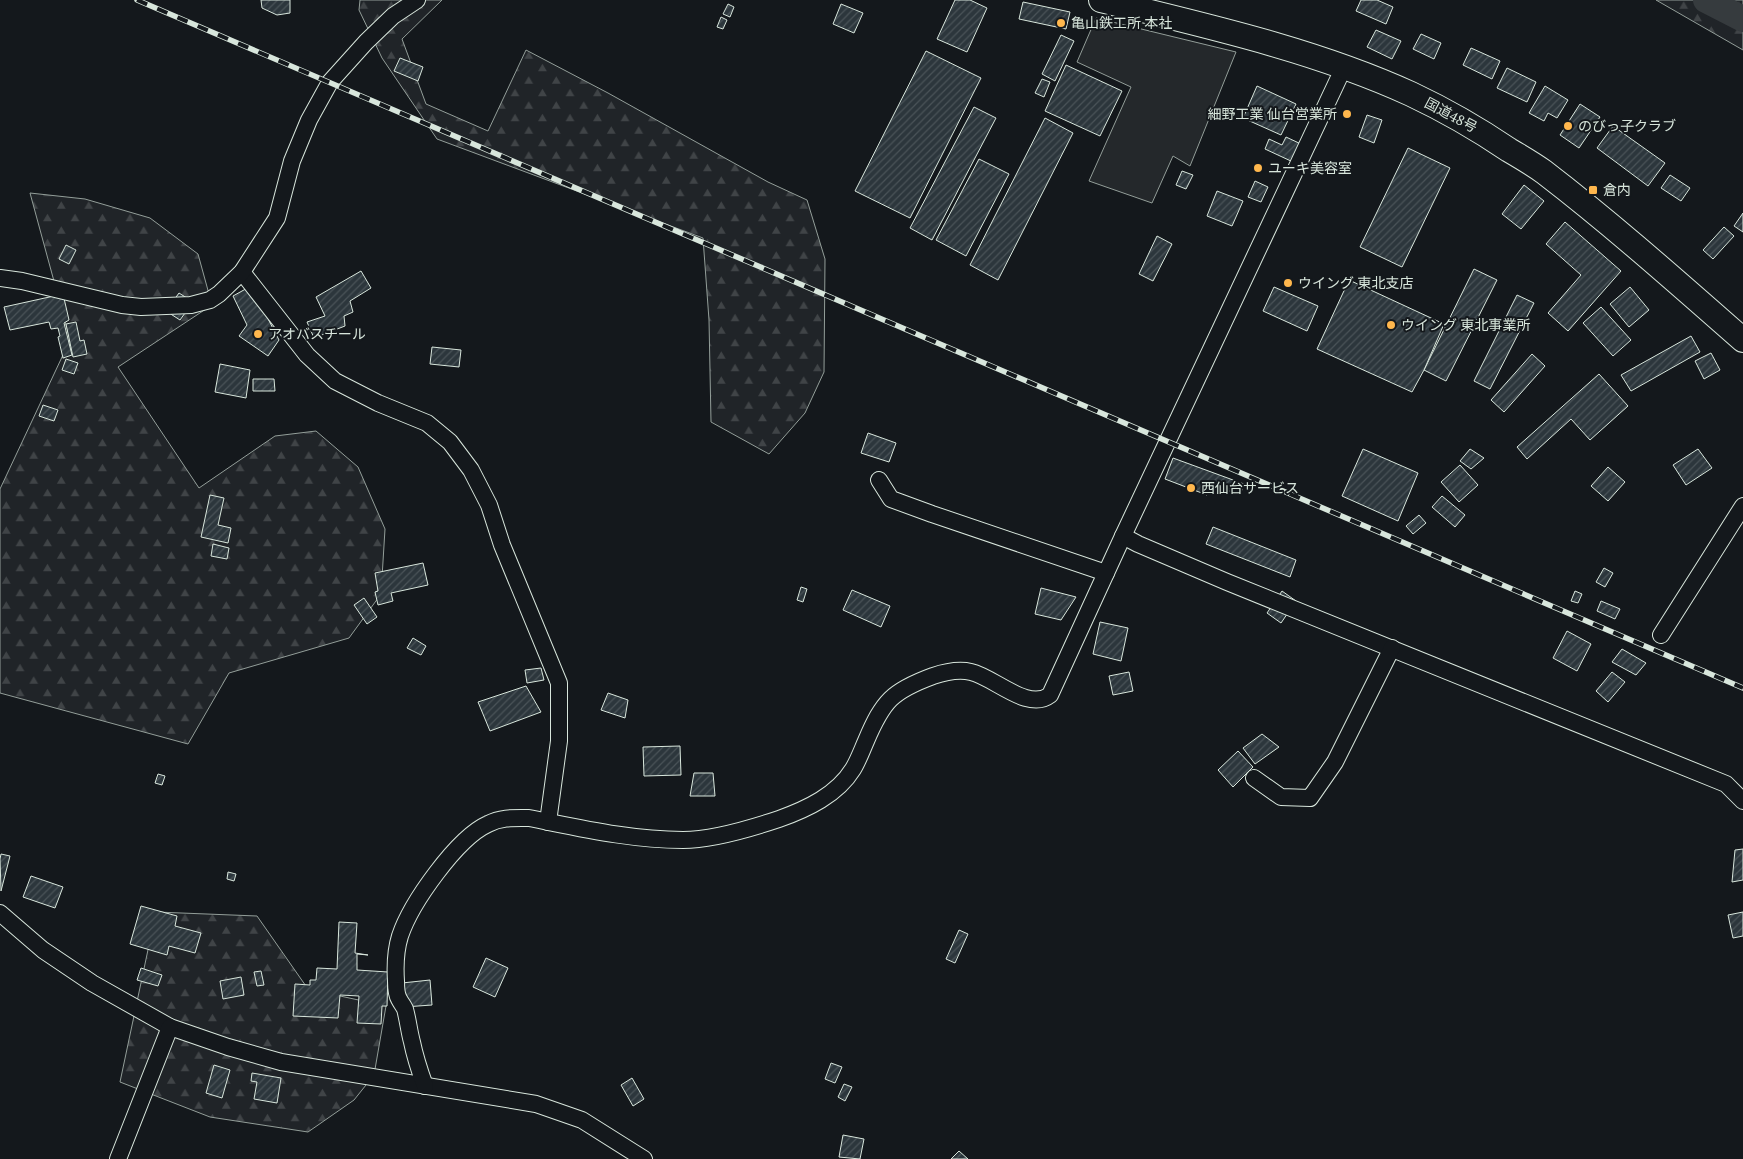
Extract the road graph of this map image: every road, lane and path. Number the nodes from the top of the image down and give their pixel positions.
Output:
1 (417, 0) edge
2 (1101, 0) edge
3 (1344, 67) junction
4 (242, 272) junction
5 (0, 278) edge
6 (1743, 340) edge
7 (880, 480) dead end
8 (1743, 506) edge
9 (1123, 536) junction
10 (1106, 572) junction
11 (1661, 636) dead end
12 (1392, 648) junction
13 (1254, 778) dead end
14 (1743, 801) edge
15 (548, 822) junction
16 (0, 913) edge
17 (170, 1027) junction
18 (425, 1086) junction
19 (118, 1159) edge
20 (644, 1159) edge

1 - 4 street
2 - 3 highway, 国道48号
3 - 6 highway, 国道48号
3 - 9 street
4 - 5 street
4 - 15 street
7 - 10 street
8 - 11 street
9 - 10 street
9 - 12 street
10 - 15 street
12 - 13 street
12 - 14 street
15 - 18 street
16 - 17 street
17 - 18 street
17 - 19 street
18 - 20 street

